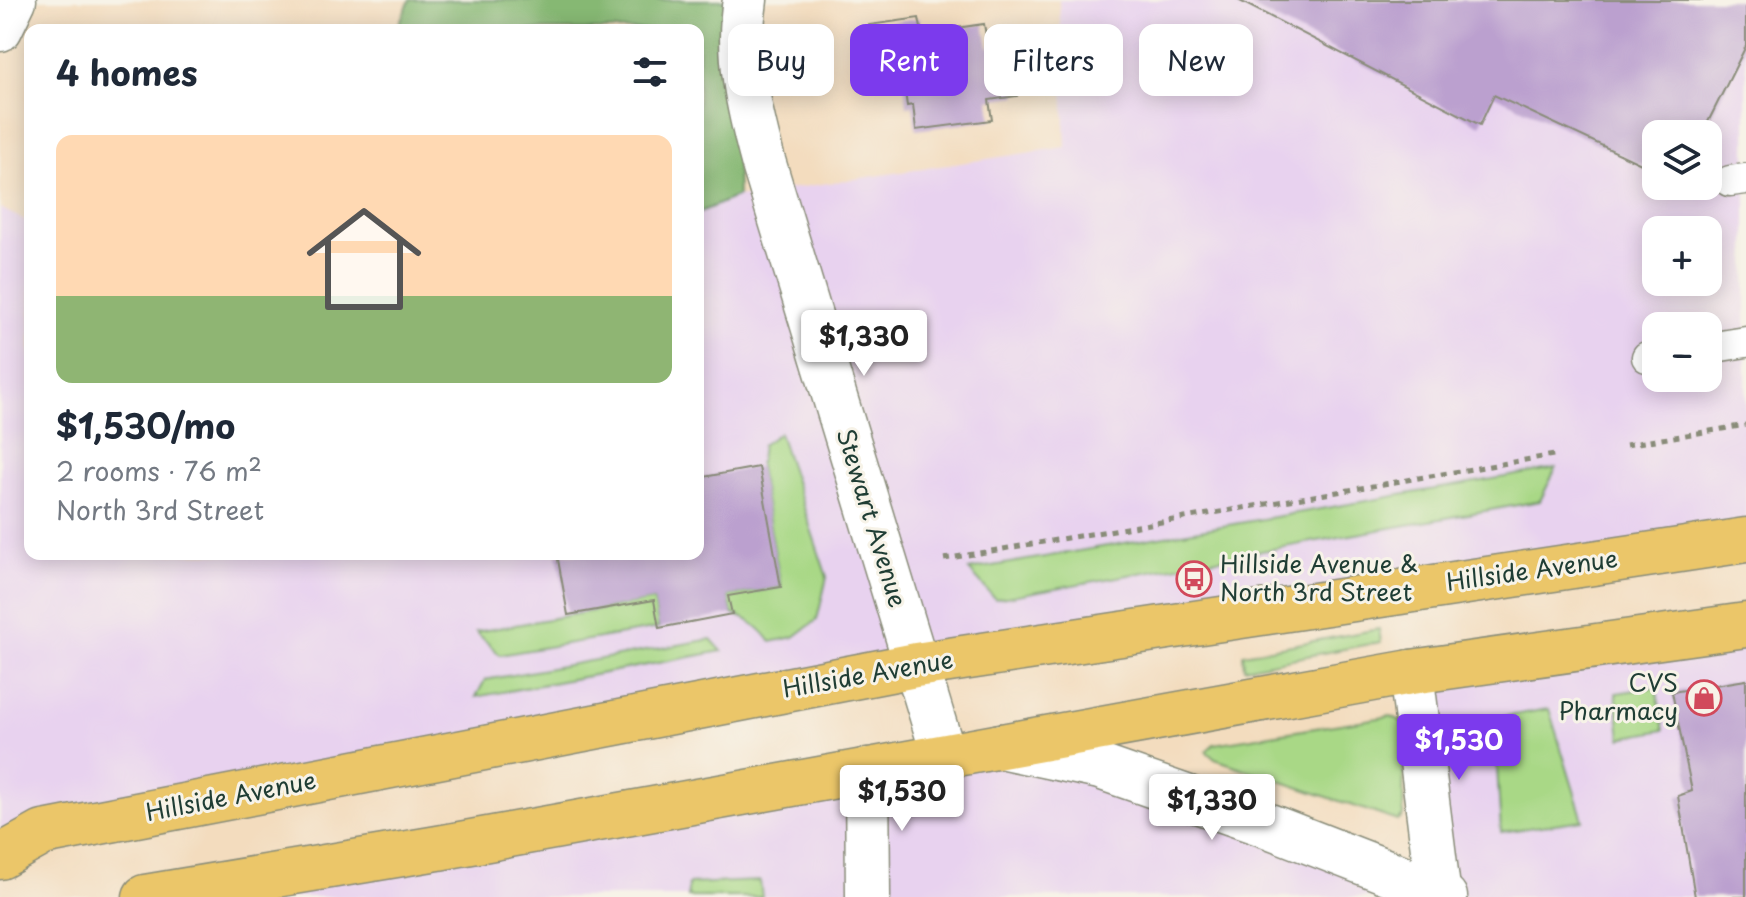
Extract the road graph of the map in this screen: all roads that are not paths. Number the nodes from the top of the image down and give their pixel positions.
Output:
1 (14, 0) edge
2 (745, 0) edge
3 (0, 29) edge
4 (1746, 342) edge
5 (1722, 346) edge
6 (1746, 540) edge
7 (1746, 625) edge
8 (916, 665) junction
9 (1411, 672) junction
10 (1000, 746) junction
11 (944, 756) junction
12 (867, 770) junction
13 (0, 857) edge
14 (296, 885) edge
15 (1441, 895) edge
16 (145, 897) edge
17 (868, 897) edge

1 - 3 street
2 - 8 street, Stewart Avenue
4 - 5 lane
6 - 8 main road, Hillside Avenue
7 - 9 main road
8 - 11 street, Stewart Avenue
8 - 13 main road, Hillside Avenue
9 - 10 main road
9 - 15 street
10 - 11 main road
10 - 15 street
11 - 12 main road
12 - 14 main road
12 - 17 street
14 - 16 main road

